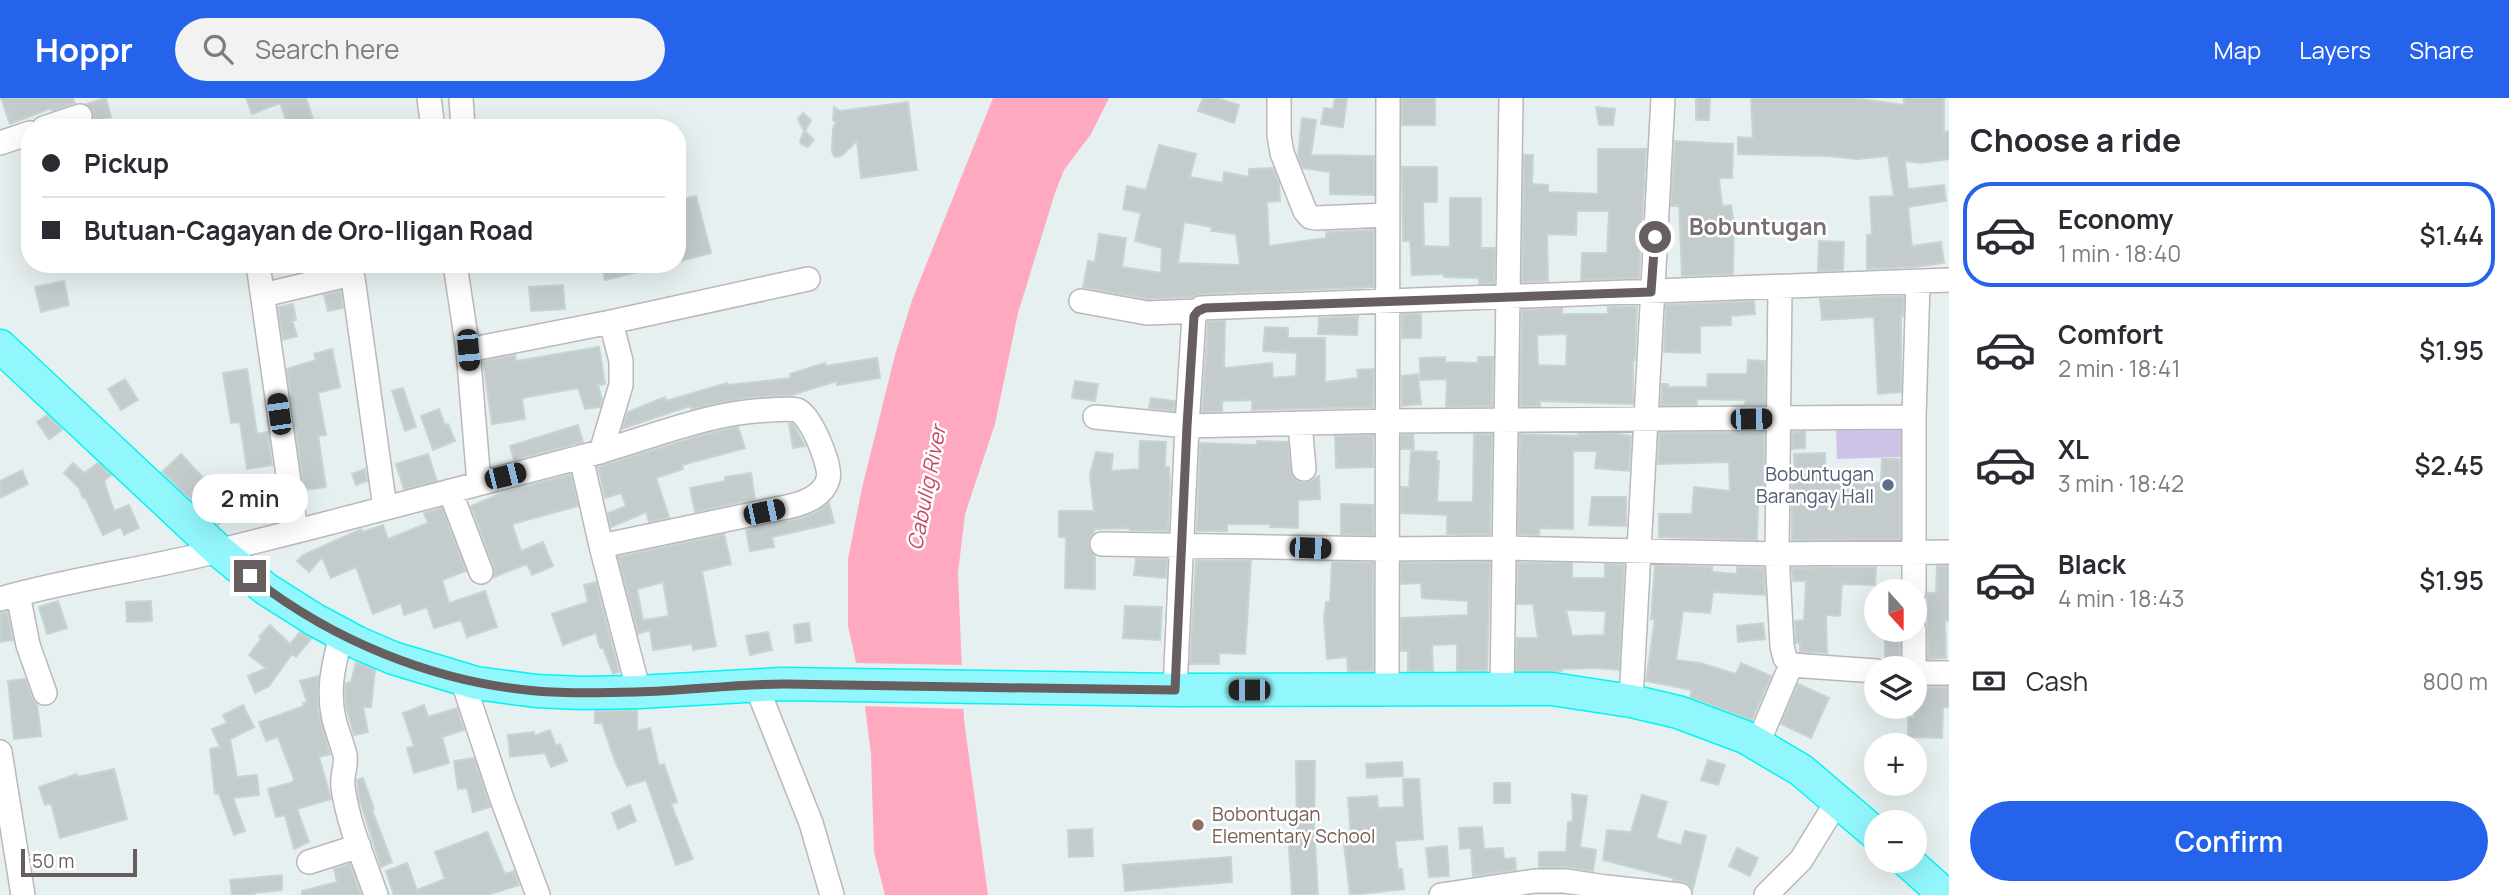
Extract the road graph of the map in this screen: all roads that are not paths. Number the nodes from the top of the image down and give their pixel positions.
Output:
1 (429, 98) edge
2 (461, 98) edge
3 (1388, 98) edge
4 (1511, 98) edge
5 (1663, 98) edge
6 (1279, 99) edge
7 (80, 116) dead end
8 (71, 119) edge
9 (432, 119) edge
10 (462, 119) edge
11 (21, 136) edge
12 (0, 143) edge
13 (1386, 215) junction
14 (259, 273) edge
15 (456, 273) edge
16 (808, 279) dead end
17 (1949, 281) edge
18 (1917, 282) junction
19 (1780, 287) junction
20 (1651, 292) junction
21 (262, 295) junction
22 (1508, 296) junction
23 (1081, 301) dead end
24 (1388, 302) junction
25 (1198, 311) junction
26 (611, 322) junction
27 (0, 346) edge
28 (468, 350) junction
29 (1095, 417) dead end
30 (1914, 417) junction
31 (1778, 419) junction
32 (1645, 420) junction
33 (1388, 421) junction
34 (1507, 421) junction
35 (1300, 423) junction
36 (1187, 426) junction
37 (591, 454) junction
38 (1304, 469) dead end
39 (479, 483) junction
40 (450, 491) junction
41 (385, 508) junction
42 (296, 531) junction
43 (1102, 544) dead end
44 (1182, 545) junction
45 (601, 546) junction
46 (1506, 548) junction
47 (1386, 549) junction
48 (219, 551) junction
49 (1639, 551) junction
50 (1914, 552) junction
51 (1949, 552) edge
52 (1777, 554) junction
53 (481, 572) dead end
54 (1914, 579) edge
55 (9, 596) edge
56 (341, 635) junction
57 (1791, 665) junction
58 (1864, 670) edge
59 (1927, 672) edge
60 (1949, 673) edge
61 (463, 679) junction
62 (768, 685) junction
63 (1175, 690) junction
64 (1387, 690) junction
65 (1502, 690) junction
66 (639, 692) junction
67 (45, 693) dead end
68 (1631, 701) junction
69 (1758, 743) junction
70 (0, 751) edge
71 (1838, 800) junction
72 (1864, 823) edge
73 (359, 846) junction
74 (309, 862) dead end
75 (1920, 873) edge
76 (1605, 891) edge
77 (23, 895) edge
78 (376, 895) edge
79 (538, 895) edge
80 (832, 895) edge
81 (1441, 895) edge
82 (1680, 895) edge
83 (1766, 895) edge
84 (1945, 895) edge

1 - 9 street
2 - 10 street
3 - 13 street
4 - 22 street
5 - 20 street
6 - 13 street
7 - 8 street
11 - 12 street
13 - 24 street
14 - 21 street
15 - 28 street
16 - 26 street
17 - 18 street
18 - 19 street
18 - 30 street
19 - 20 street
19 - 31 street
20 - 22 street
20 - 32 street
21 - 41 street
21 - 42 street
22 - 24 street
22 - 34 street
23 - 25 street
24 - 25 street
24 - 33 street
25 - 36 street
26 - 28 street
26 - 37 street
27 - 48 highway
28 - 39 street
29 - 36 street
30 - 31 street
30 - 50 street
31 - 32 street
31 - 52 street
32 - 34 street
32 - 49 street
33 - 34 street
33 - 35 street
33 - 47 street
34 - 46 street
35 - 36 street
35 - 38 street
36 - 44 street
37 - 39 street
37 - 45 street
37 - 45 street
39 - 40 street
40 - 41 street
40 - 53 street
41 - 42 street
42 - 48 street
43 - 44 street
44 - 47 street
44 - 63 street
45 - 66 street
46 - 47 street
46 - 49 street
46 - 65 street
47 - 64 street
48 - 55 street
48 - 56 highway
49 - 52 street
49 - 68 street
50 - 51 street
50 - 52 street
50 - 54 street
52 - 57 street
55 - 67 street
56 - 61 highway
56 - 73 street
57 - 58 street
57 - 69 street
59 - 60 street
61 - 66 highway
61 - 79 street
62 - 63 highway
62 - 66 highway
62 - 80 street
63 - 64 highway
64 - 65 highway
65 - 68 highway
68 - 69 highway
69 - 71 highway
70 - 77 street
71 - 72 highway
71 - 83 street
73 - 74 street
73 - 78 street
75 - 84 highway
76 - 81 street
76 - 82 street

